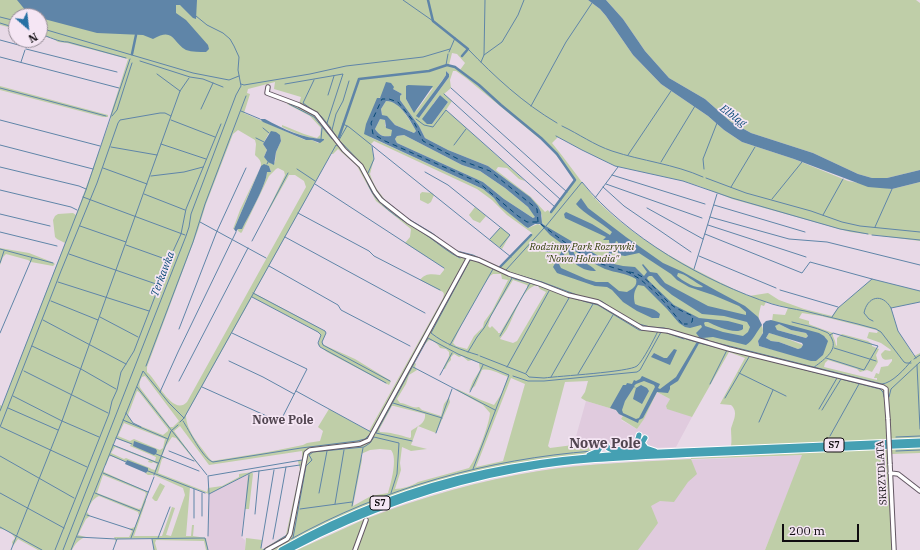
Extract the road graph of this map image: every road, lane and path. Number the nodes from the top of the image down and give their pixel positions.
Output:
1 (268, 87) dead end
2 (469, 257) junction
3 (920, 441) edge
4 (920, 445) edge
5 (646, 448) junction
6 (627, 449) junction
7 (612, 450) junction
8 (598, 451) junction
9 (660, 452) junction
10 (580, 457) junction
11 (890, 473) junction
12 (920, 491) edge
13 (366, 520) dead end
14 (267, 550) edge
15 (281, 550) edge
16 (289, 550) edge
17 (355, 550) edge
18 (894, 550) edge

1 - 2 street
2 - 11 street, SKRZYDLATA, bridge
2 - 14 street
3 - 9 highway, S7
4 - 16 highway, S7
5 - 6 highway
5 - 6 highway
5 - 9 highway
6 - 7 highway
7 - 8 highway
7 - 8 highway
8 - 10 highway
9 - 10 highway, S7
10 - 15 highway, S7
11 - 12 street
11 - 18 street, SKRZYDLATA
13 - 17 street

